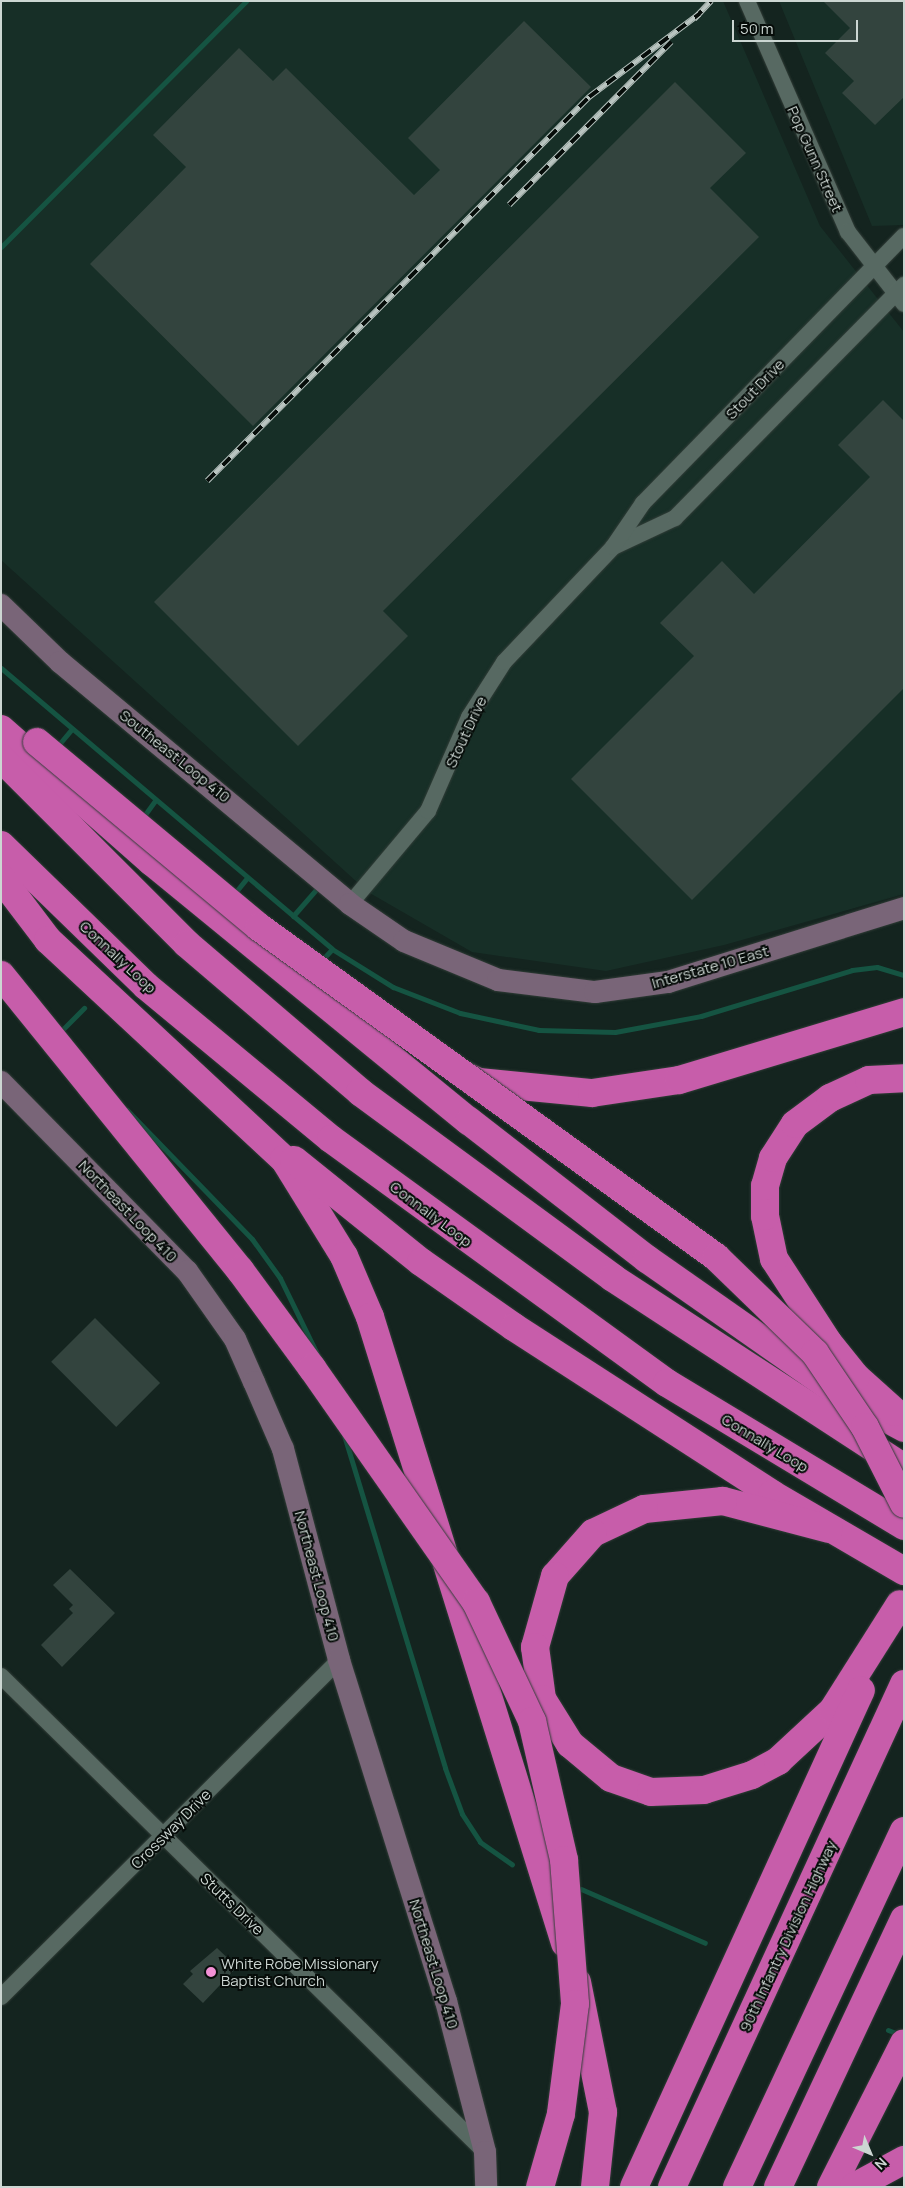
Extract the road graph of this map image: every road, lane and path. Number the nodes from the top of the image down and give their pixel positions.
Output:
1 (747, 1) edge
2 (904, 236) edge
3 (874, 265) junction
4 (901, 294) edge
5 (613, 547) junction
6 (1, 605) edge
7 (1, 708) edge
8 (1, 729) edge
9 (1, 758) edge
10 (1, 845) edge
11 (1, 878) edge
12 (350, 904) junction
13 (904, 908) edge
14 (1, 975) edge
15 (904, 1012) edge
16 (370, 1036) junction
17 (904, 1078) edge
18 (1, 1082) edge
19 (219, 1102) junction
20 (904, 1420) edge
21 (904, 1428) edge
22 (904, 1468) edge
23 (898, 1516) edge
24 (829, 1528) junction
25 (904, 1571) edge
26 (902, 1601) edge
27 (339, 1660) junction
28 (1, 1676) edge
29 (904, 1684) edge
30 (904, 1831) edge
31 (163, 1837) junction
32 (904, 1919) edge
33 (1, 1997) edge
34 (904, 2043) edge
35 (485, 2152) junction
36 (904, 2160) edge
37 (486, 2187) edge
38 (540, 2187) edge
39 (595, 2187) edge
40 (634, 2187) edge
41 (672, 2187) edge
42 (737, 2187) edge
43 (778, 2187) edge
44 (831, 2187) edge
45 (854, 2187) edge

1 - 3 street, Pop Gunn Street
2 - 3 street, Stout Drive
3 - 4 street, Pop Gunn Street
3 - 5 street, Stout Drive
4 - 5 street, Stout Drive
5 - 12 street, Stout Drive
6 - 12 main road, Southeast Loop 410
7 - 23 highway, Connally Loop, bridge
8 - 16 highway
9 - 22 highway
10 - 23 highway, Connally Loop
11 - 19 highway
12 - 13 main road, Interstate 10 East
14 - 38 highway, bridge
15 - 16 highway
16 - 21 highway
17 - 20 highway
18 - 27 main road, Northeast Loop 410
19 - 24 highway
19 - 39 highway
24 - 25 highway
24 - 26 highway
26 - 40 highway
27 - 31 street, Crossway Drive
27 - 35 main road, Northeast Loop 410
28 - 31 street, Stutts Drive
29 - 41 highway, 90th Infantry Division Highway
30 - 42 highway
31 - 33 street, Crossway Drive
31 - 35 street, Stutts Drive
32 - 43 highway
34 - 44 highway
35 - 37 main road
36 - 45 highway

